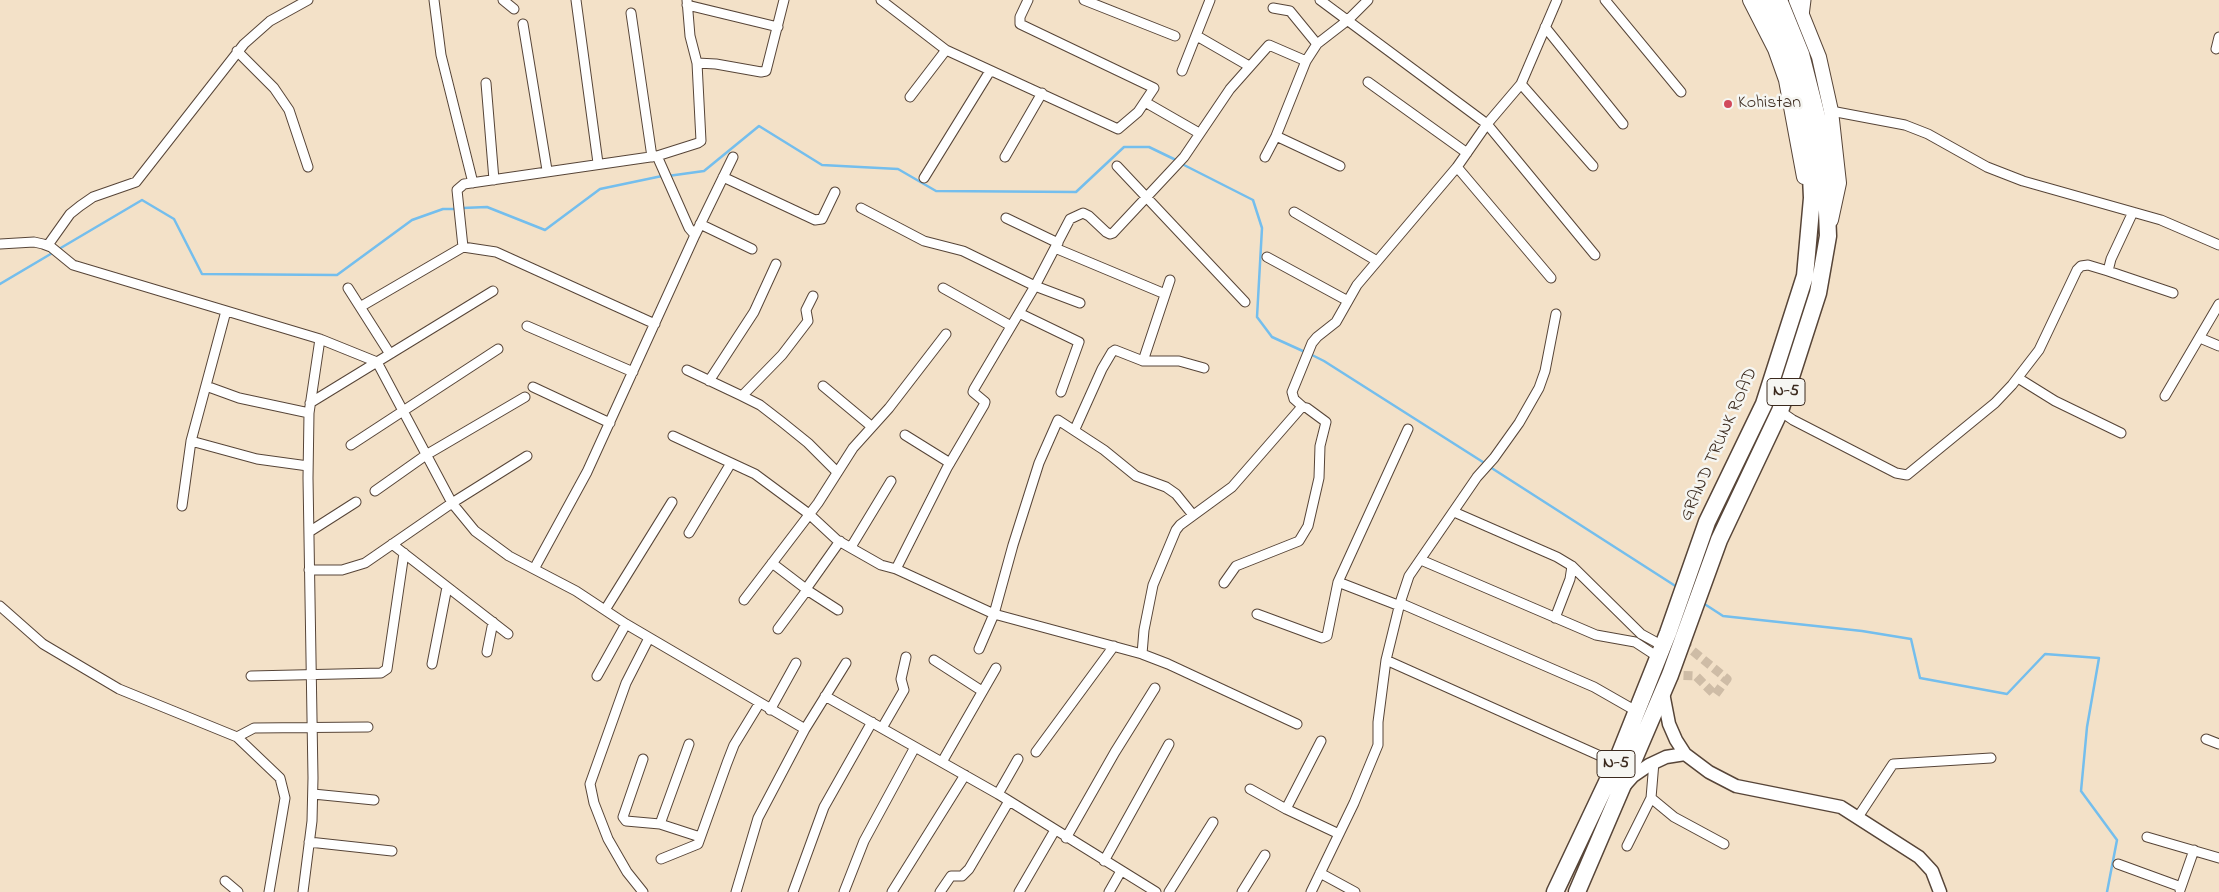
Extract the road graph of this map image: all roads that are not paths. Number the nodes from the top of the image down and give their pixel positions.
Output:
1 (308, 0) edge
2 (434, 0) edge
3 (503, 0) edge
4 (576, 0) edge
5 (784, 0) edge
6 (881, 0) edge
7 (1028, 0) edge
8 (1084, 0) edge
9 (1210, 0) edge
10 (1320, 0) edge
11 (1368, 0) edge
12 (1557, 0) edge
13 (1605, 0) edge
14 (1750, 0) edge
15 (1765, 0) edge
16 (1779, 0) edge
17 (1796, 0) edge
18 (1806, 0) edge
19 (687, 2) edge
20 (1273, 8) dead end
21 (514, 9) dead end
22 (631, 13) dead end
23 (1804, 16) junction
24 (1348, 20) junction
25 (523, 24) dead end
26 (778, 27) junction
27 (1546, 27) junction
28 (1175, 36) dead end
29 (1197, 36) junction
30 (2219, 37) edge
31 (1317, 44) junction
32 (2216, 49) dead end
33 (946, 50) junction
34 (237, 51) junction
35 (1306, 61) junction
36 (697, 63) junction
37 (1249, 66) junction
38 (1182, 71) dead end
39 (990, 72) junction
40 (486, 82) dead end
41 (1368, 82) dead end
42 (1521, 84) junction
43 (1680, 92) dead end
44 (1042, 93) junction
45 (910, 96) dead end
46 (1145, 102) junction
47 (1831, 111) junction
48 (1487, 124) junction
49 (1623, 124) dead end
50 (1199, 133) junction
51 (1276, 136) junction
52 (1467, 153) junction
53 (1005, 157) dead end
54 (1265, 157) dead end
55 (733, 158) dead end
56 (656, 159) junction
57 (598, 163) junction
58 (1117, 166) dead end
59 (1340, 166) dead end
60 (1593, 166) dead end
61 (308, 167) dead end
62 (1457, 167) junction
63 (547, 170) junction
64 (723, 177) junction
65 (924, 178) dead end
66 (494, 180) junction
67 (473, 183) junction
68 (836, 192) dead end
69 (1148, 197) junction
70 (861, 208) dead end
71 (1294, 212) dead end
72 (2133, 212) junction
73 (1006, 218) dead end
74 (700, 224) junction
75 (1810, 233) junction
76 (695, 235) junction
77 (1828, 236) junction
78 (462, 243) junction
79 (0, 244) edge
80 (2219, 245) edge
81 (50, 246) junction
82 (1056, 246) junction
83 (752, 249) dead end
84 (1595, 255) dead end
85 (1267, 256) dead end
86 (1377, 261) junction
87 (776, 264) dead end
88 (2108, 271) junction
89 (1551, 278) dead end
90 (1170, 280) dead end
91 (1035, 286) junction
92 (348, 288) dead end
93 (943, 288) dead end
94 (493, 291) dead end
95 (2173, 293) dead end
96 (1165, 294) junction
97 (813, 296) dead end
98 (1348, 301) junction
99 (1244, 302) dead end
100 (1080, 303) dead end
101 (2219, 304) edge
102 (360, 307) junction
103 (226, 311) junction
104 (1019, 313) junction
105 (1556, 314) dead end
106 (655, 324) junction
107 (527, 326) dead end
108 (1011, 326) junction
109 (946, 334) dead end
110 (2200, 338) junction
111 (320, 339) junction
112 (2219, 346) edge
113 (498, 349) dead end
114 (390, 354) junction
115 (1143, 361) junction
116 (377, 362) junction
117 (1204, 368) dead end
118 (687, 370) dead end
119 (633, 372) junction
120 (2018, 378) junction
121 (709, 381) junction
122 (206, 386) junction
123 (823, 386) dead end
124 (533, 387) dead end
125 (1061, 392) dead end
126 (742, 396) junction
127 (2165, 396) dead end
128 (525, 397) dead end
129 (1764, 404) junction
130 (1304, 407) junction
131 (310, 408) junction
132 (402, 410) junction
133 (1780, 411) junction
134 (610, 423) junction
135 (871, 426) junction
136 (1075, 429) junction
137 (1408, 429) dead end
138 (2121, 433) dead end
139 (904, 435) dead end
140 (673, 436) dead end
141 (191, 441) junction
142 (351, 445) dead end
143 (426, 455) junction
144 (527, 456) dead end
145 (731, 463) junction
146 (950, 463) junction
147 (308, 466) junction
148 (837, 472) junction
149 (891, 481) dead end
150 (375, 491) dead end
151 (356, 502) dead end
152 (672, 502) dead end
153 (452, 503) junction
154 (182, 506) dead end
155 (1454, 512) junction
156 (809, 514) junction
157 (1193, 515) junction
158 (309, 532) junction
159 (689, 532) dead end
160 (840, 541) junction
161 (392, 544) junction
162 (851, 547) junction
163 (404, 553) junction
164 (1420, 560) junction
165 (772, 563) junction
166 (1572, 566) junction
167 (534, 569) junction
168 (896, 569) junction
169 (309, 570) junction
170 (1338, 582) junction
171 (1224, 583) dead end
172 (447, 587) junction
173 (806, 589) junction
174 (744, 600) dead end
175 (1400, 604) junction
176 (0, 606) edge
177 (605, 610) junction
178 (838, 610) dead end
179 (994, 614) junction
180 (1257, 614) dead end
181 (1555, 618) junction
182 (493, 622) junction
183 (626, 624) junction
184 (778, 629) dead end
185 (508, 634) dead end
186 (649, 638) junction
187 (1663, 645) junction
188 (1114, 646) junction
189 (979, 649) dead end
190 (487, 652) dead end
191 (1142, 654) junction
192 (906, 657) dead end
193 (934, 660) dead end
194 (1386, 660) junction
195 (796, 663) dead end
196 (846, 663) dead end
197 (432, 664) dead end
198 (996, 668) dead end
199 (251, 676) dead end
200 (312, 676) junction
201 (597, 676) dead end
202 (1154, 688) dead end
203 (982, 691) junction
204 (1663, 691) junction
205 (825, 696) junction
206 (759, 704) junction
207 (770, 710) junction
208 (1636, 710) junction
209 (872, 722) junction
210 (1296, 724) dead end
211 (368, 727) dead end
212 (312, 728) junction
213 (882, 728) junction
214 (805, 729) junction
215 (237, 737) junction
216 (2206, 739) dead end
217 (1321, 740) dead end
218 (689, 744) dead end
219 (1169, 744) dead end
220 (2219, 744) edge
221 (914, 747) junction
222 (1036, 752) dead end
223 (1685, 754) junction
224 (643, 758) dead end
225 (1992, 758) dead end
226 (1018, 759) dead end
227 (942, 762) junction
228 (1654, 762) junction
229 (1616, 763) junction
230 (965, 775) junction
231 (1250, 789) dead end
232 (1621, 791) junction
233 (313, 794) junction
234 (998, 794) junction
235 (1651, 798) junction
236 (374, 800) dead end
237 (1009, 801) junction
238 (1286, 809) junction
239 (1858, 817) junction
240 (1213, 822) dead end
241 (660, 824) junction
242 (1055, 830) junction
243 (1339, 834) junction
244 (2147, 836) dead end
245 (700, 837) junction
246 (1066, 838) junction
247 (309, 842) junction
248 (1724, 844) dead end
249 (1627, 846) dead end
250 (2194, 850) junction
251 (392, 851) dead end
252 (1265, 855) dead end
253 (2219, 858) edge
254 (661, 859) dead end
255 (1104, 861) junction
256 (2118, 864) dead end
257 (1121, 872) junction
258 (1320, 873) junction
259 (225, 881) dead end
260 (2180, 889) edge
261 (238, 892) edge
262 (269, 892) edge
263 (303, 892) edge
264 (643, 892) edge
265 (736, 892) edge
266 (793, 892) edge
267 (844, 892) edge
268 (892, 892) edge
269 (940, 892) edge
270 (1019, 892) edge
271 (1108, 892) edge
272 (1156, 892) edge
273 (1169, 892) edge
274 (1242, 892) edge
275 (1311, 892) edge
276 (1355, 892) edge
277 (1555, 892) edge
278 (1577, 892) edge
279 (1940, 892) edge

1 - 34 street
2 - 67 street
3 - 21 street
4 - 57 street
5 - 26 street
6 - 33 street
7 - 46 street
8 - 28 street
9 - 29 street
10 - 24 street
11 - 24 street
12 - 27 street
13 - 43 street
14 - 75 main road, GRAND TRUNK ROAD / N-5
15 - 75 highway
16 - 77 highway
17 - 23 main road, N-5
18 - 23 street
19 - 26 street
19 - 36 street
20 - 31 street
22 - 56 street
23 - 47 main road, N-5
24 - 31 street
24 - 48 street
25 - 63 street
26 - 36 street
27 - 42 street
27 - 49 street
29 - 37 street
29 - 38 street
30 - 32 street
31 - 35 street
33 - 39 street
33 - 45 street
34 - 61 street
34 - 81 street
35 - 37 street
35 - 51 street
36 - 56 street
37 - 50 street
39 - 44 street
39 - 65 street
40 - 66 street
41 - 52 street
42 - 48 street
42 - 60 street
44 - 46 street
44 - 53 street
46 - 50 street
47 - 72 street
47 - 77 main road, N-5
48 - 52 street
48 - 84 street
50 - 69 street
51 - 54 street
51 - 59 street
52 - 62 street
55 - 64 street
56 - 57 street
56 - 76 street
57 - 63 street
58 - 69 street
62 - 86 street
62 - 89 street
63 - 66 street
64 - 68 street
64 - 74 street
66 - 67 street
67 - 78 street
69 - 82 street
69 - 99 street
70 - 91 street
71 - 86 street
72 - 80 street
72 - 88 street
73 - 82 street
74 - 76 street
74 - 83 street
75 - 129 highway, GRAND TRUNK ROAD / N-5
76 - 106 street
77 - 133 highway, N-5
78 - 102 street
78 - 106 street
79 - 81 street
81 - 103 street
82 - 91 street
82 - 96 street
85 - 98 street
86 - 98 street
87 - 121 street
88 - 95 street
88 - 120 street
90 - 96 street
91 - 100 street
91 - 104 street
92 - 102 street
93 - 108 street
94 - 114 street
96 - 115 street
97 - 126 street
98 - 130 street
101 - 110 street
102 - 114 street
103 - 111 street
103 - 122 street
104 - 108 street
104 - 125 street
105 - 155 street
106 - 119 street
107 - 119 street
108 - 146 street
109 - 135 street
110 - 112 street
110 - 127 street
111 - 116 street
111 - 131 street
113 - 132 street
114 - 116 street
115 - 117 street
115 - 136 street
116 - 131 street
116 - 132 street
118 - 121 street
119 - 134 street
120 - 133 street
120 - 138 street
121 - 126 street
122 - 131 street
122 - 141 street
123 - 135 street
124 - 134 street
126 - 148 street
128 - 143 street
129 - 133 highway
129 - 187 highway, GRAND TRUNK ROAD / N-5
130 - 157 street
130 - 171 street
131 - 147 street
132 - 142 street
132 - 143 street
133 - 204 highway, N-5
134 - 167 street
135 - 148 street
136 - 157 street
136 - 179 street
137 - 170 street
139 - 146 street
140 - 145 street
141 - 147 street
141 - 154 street
143 - 150 street
143 - 153 street
144 - 153 street
145 - 156 street
145 - 159 street
146 - 168 street
147 - 158 street
148 - 156 street
149 - 162 street
151 - 158 street
152 - 177 street
153 - 161 street
153 - 167 street
155 - 164 street
155 - 166 street
156 - 160 street
156 - 165 street
157 - 191 street
158 - 169 street
160 - 162 street
160 - 173 street
161 - 163 street
161 - 169 street
162 - 168 street
163 - 172 street
163 - 200 street
164 - 175 street
164 - 181 street
165 - 173 street
165 - 174 street
166 - 181 street
166 - 187 street
167 - 177 street
168 - 179 street
169 - 200 street
170 - 175 street
170 - 180 street
172 - 182 street
172 - 197 street
173 - 178 street
173 - 184 street
175 - 194 street
175 - 208 street
176 - 215 street
177 - 183 street
179 - 188 street
179 - 189 street
181 - 187 street
182 - 185 street
182 - 190 street
183 - 186 street
183 - 201 street
186 - 206 street
186 - 264 street
187 - 208 highway, GRAND TRUNK ROAD / N-5
188 - 191 street
188 - 222 street
191 - 210 street
192 - 213 street
193 - 203 street
194 - 229 street
194 - 243 street
195 - 207 street
196 - 205 street
198 - 203 street
199 - 200 street
200 - 212 street
202 - 246 street
203 - 227 street
204 - 223 main road
204 - 232 highway, N-5
205 - 209 street
205 - 214 street
206 - 207 street
206 - 245 street
207 - 214 street
208 - 229 highway, GRAND TRUNK ROAD / N-5
209 - 213 street
209 - 266 street
211 - 212 street
212 - 215 street
212 - 233 street
213 - 221 street
214 - 265 street
215 - 262 street
216 - 220 street
217 - 238 street
218 - 241 street
219 - 255 street
221 - 227 street
221 - 267 street
223 - 228 main road
223 - 239 main road
224 - 241 street
225 - 239 street
226 - 234 street
227 - 230 street
228 - 232 main road
228 - 235 street
229 - 277 highway, GRAND TRUNK ROAD / N-5
230 - 234 street
230 - 268 street
231 - 238 street
232 - 278 highway, N-5
233 - 236 street
233 - 247 street
234 - 237 street
235 - 248 street
235 - 249 street
237 - 242 street
237 - 269 street
238 - 243 street
239 - 279 main road
240 - 273 street
241 - 245 street
242 - 246 street
242 - 270 street
243 - 258 street
244 - 250 street
245 - 254 street
246 - 255 street
247 - 251 street
247 - 263 street
250 - 253 street
250 - 260 street
252 - 274 street
255 - 257 street
256 - 260 street
257 - 271 street
257 - 272 street
258 - 275 street
258 - 276 street
259 - 261 street

